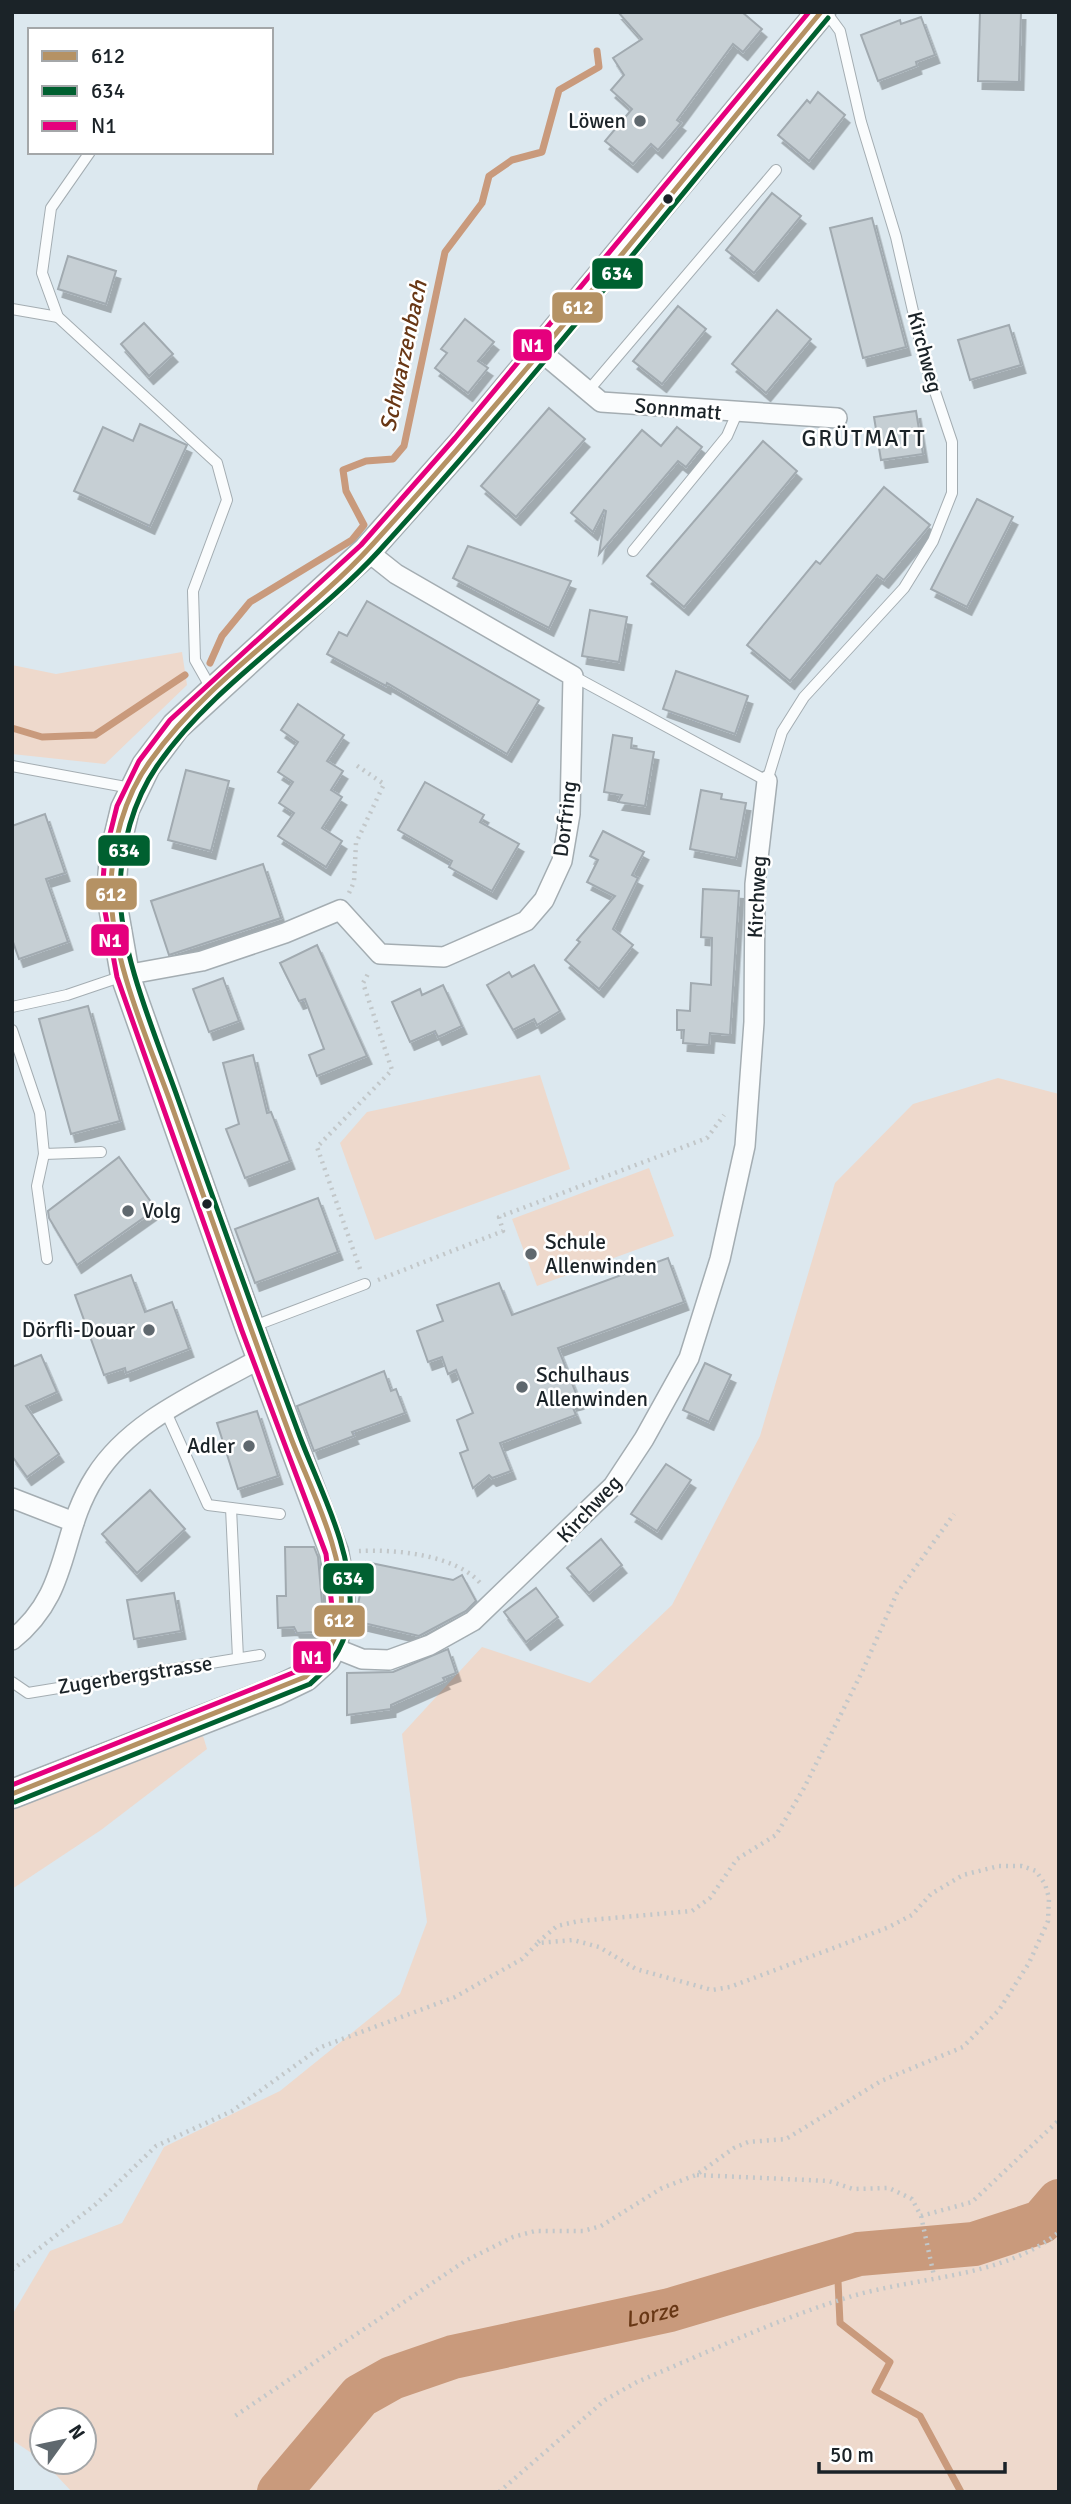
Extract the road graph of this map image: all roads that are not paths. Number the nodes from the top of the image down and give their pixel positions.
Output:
1 (821, 12) edge
2 (826, 12) edge
3 (89, 154) edge
4 (776, 170) dead end
5 (12, 309) edge
6 (58, 317) junction
7 (539, 350) junction
8 (588, 391) junction
9 (737, 413) junction
10 (836, 418) dead end
11 (367, 551) junction
12 (633, 551) dead end
13 (573, 676) junction
14 (212, 690) junction
15 (12, 766) edge
16 (767, 780) junction
17 (134, 789) junction
18 (125, 975) junction
19 (12, 1007) edge
20 (12, 1030) edge
21 (102, 1152) dead end
22 (44, 1154) junction
23 (47, 1259) dead end
24 (365, 1284) road end
25 (250, 1328) junction
26 (261, 1358) junction
27 (166, 1412) junction
28 (12, 1498) edge
29 (231, 1508) junction
30 (280, 1514) dead end
31 (74, 1522) junction
32 (12, 1640) edge
33 (332, 1647) junction
34 (260, 1655) dead end
35 (238, 1658) junction
36 (12, 1682) edge
37 (12, 1794) edge

1 - 7 street
2 - 16 lane, Kirchweg
3 - 6 lane
4 - 8 lane
5 - 6 lane
6 - 14 lane
7 - 8 street, Sonnmatt
7 - 11 street
8 - 9 street, Sonnmatt
9 - 10 street, Sonnmatt
9 - 12 lane
11 - 13 street
11 - 14 street
13 - 16 lane
13 - 18 street, Dorfring
14 - 17 street
15 - 17 lane
16 - 33 street, Kirchweg
17 - 18 street
18 - 19 lane
18 - 25 street
20 - 22 lane
21 - 22 lane
22 - 23 lane
24 - 25 lane
25 - 26 street
26 - 27 street
26 - 33 street
27 - 29 lane
27 - 31 street
28 - 31 street
29 - 30 lane
29 - 35 lane
31 - 32 street
33 - 37 street
34 - 35 lane, Zugerbergstrasse
35 - 36 lane, Zugerbergstrasse

